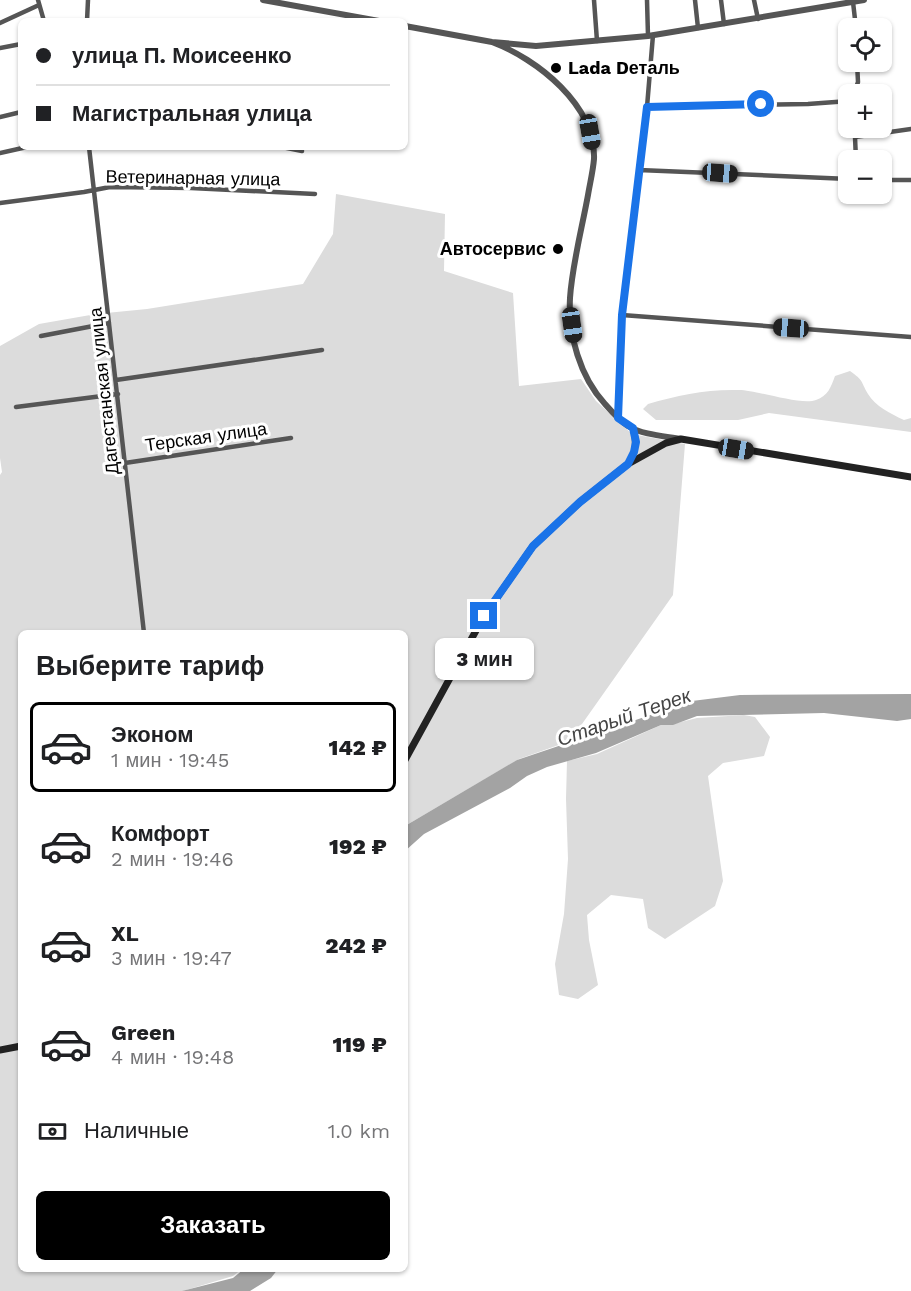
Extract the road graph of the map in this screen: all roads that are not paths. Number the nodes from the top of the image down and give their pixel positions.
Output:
1 (88, 0) edge
2 (263, 0) edge
3 (594, 0) edge
4 (647, 0) edge
5 (696, 0) edge
6 (721, 0) edge
7 (754, 0) edge
8 (864, 0) edge
9 (38, 2) edge
10 (853, 2) junction
11 (43, 18) edge
12 (87, 18) edge
13 (362, 18) edge
14 (854, 18) edge
15 (758, 19) junction
16 (0, 23) edge
17 (724, 25) junction
18 (408, 27) edge
19 (698, 28) junction
20 (651, 35) junction
21 (597, 41) junction
22 (492, 42) junction
23 (18, 45) edge
24 (0, 48) edge
25 (838, 102) edge
26 (647, 107) junction
27 (18, 113) edge
28 (0, 117) edge
29 (911, 129) edge
30 (18, 149) edge
31 (89, 150) edge
32 (297, 150) edge
33 (856, 150) edge
34 (302, 151) dead end
35 (0, 153) edge
36 (639, 170) junction
37 (838, 179) edge
38 (892, 180) edge
39 (911, 180) edge
40 (94, 189) junction
41 (315, 194) dead end
42 (0, 203) edge
43 (622, 315) junction
44 (109, 323) junction
45 (41, 336) dead end
46 (911, 337) edge
47 (322, 350) dead end
48 (116, 380) junction
49 (118, 394) junction
50 (16, 407) dead end
51 (618, 418) junction
52 (633, 428) junction
53 (291, 438) dead end
54 (681, 439) junction
55 (125, 463) junction
56 (628, 464) junction
57 (911, 477) edge
58 (144, 630) edge
59 (408, 755) edge
60 (18, 1047) edge
61 (0, 1050) edge

1 - 12 street
2 - 13 street
3 - 21 street
4 - 20 street
5 - 19 street
6 - 17 street
7 - 15 street
8 - 10 street
9 - 11 street
9 - 16 street
10 - 14 street
10 - 15 street
15 - 17 street
17 - 19 street
18 - 22 street
19 - 20 street
20 - 21 street
20 - 26 street
21 - 22 street
22 - 51 street
23 - 24 street
25 - 26 street
26 - 36 street
27 - 28 street
29 - 33 street
30 - 35 street
31 - 40 street, Дагестанская улица
32 - 34 street
36 - 37 street
36 - 43 street
38 - 39 street
40 - 41 street, Ветеринарная улица
40 - 42 street, Ветеринарная улица
40 - 44 street, Дагестанская улица
43 - 46 street
43 - 51 street
44 - 45 street
44 - 48 street, Дагестанская улица
47 - 48 street
48 - 49 street, Дагестанская улица
49 - 50 street
49 - 55 street, Дагестанская улица
51 - 52 street
52 - 54 street
52 - 56 street
53 - 55 street, Терская улица
54 - 56 main road
54 - 57 main road
55 - 58 street, Дагестанская улица
56 - 59 main road
60 - 61 main road

